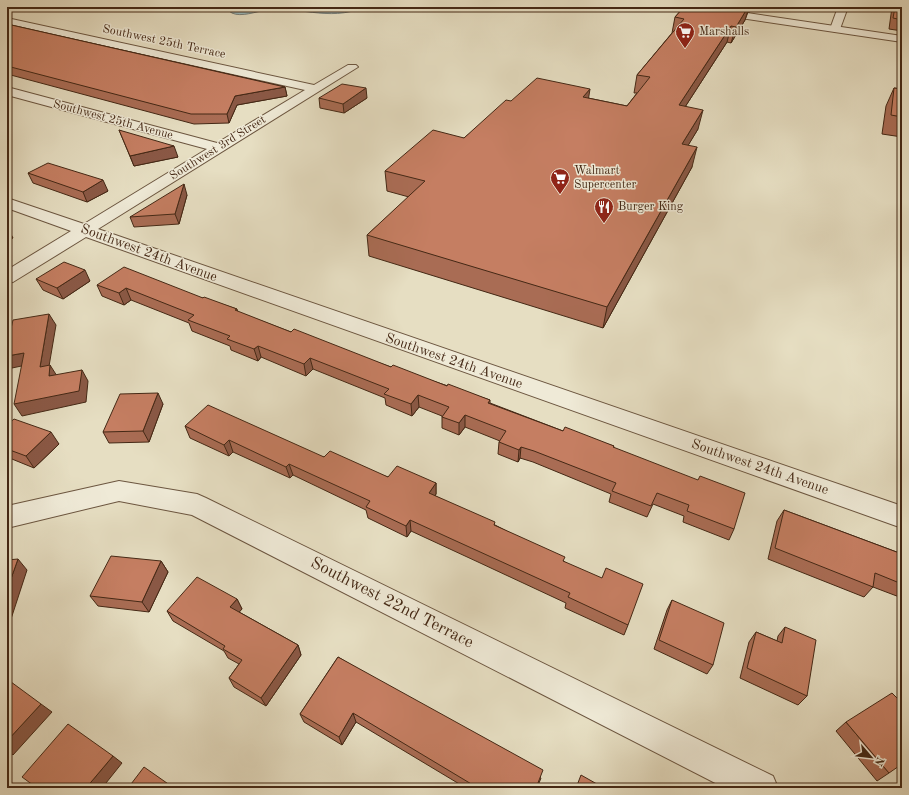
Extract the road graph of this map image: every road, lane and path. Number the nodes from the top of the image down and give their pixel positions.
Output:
1 (687, 7) edge
2 (843, 7) edge
3 (7, 21) edge
4 (835, 29) junction
5 (902, 39) edge
6 (352, 67) dead end
7 (315, 89) junction
8 (7, 91) edge
9 (218, 148) junction
10 (7, 203) edge
11 (84, 230) junction
12 (7, 278) edge
13 (7, 517) edge
14 (902, 517) edge
15 (761, 788) edge

1 - 4 street
2 - 4 street
3 - 7 street, Southwest 25th Terrace
4 - 5 street
6 - 7 street, Southwest 3rd Street
7 - 9 street, Southwest 3rd Street
8 - 9 street, Southwest 25th Avenue
9 - 11 street, Southwest 3rd Street
10 - 11 street, Southwest 24th Avenue
11 - 12 street, Southwest 3rd Street
11 - 14 street, Southwest 24th Avenue
13 - 15 street, Southwest 22nd Terrace

